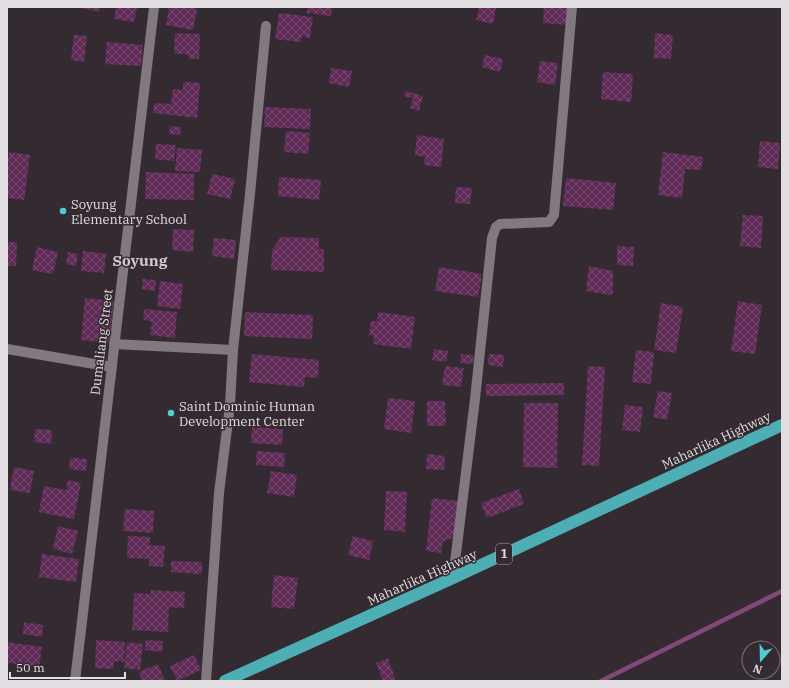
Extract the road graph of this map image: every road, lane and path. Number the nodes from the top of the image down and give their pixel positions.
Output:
1 (154, 7) edge
2 (572, 7) edge
3 (266, 26) dead end
4 (114, 344) junction
5 (7, 349) edge
6 (233, 350) junction
7 (112, 367) junction
8 (782, 425) edge
9 (453, 578) junction
10 (75, 681) edge
11 (206, 681) edge
12 (225, 681) edge

1 - 4 street, Dumaliang Street
2 - 9 street
3 - 6 street
4 - 6 street
4 - 7 street, Dumaliang Street
5 - 7 street
6 - 11 street
7 - 10 street, Dumaliang Street
8 - 9 highway, Maharlika Highway / 1
9 - 12 highway, Maharlika Highway / 1

